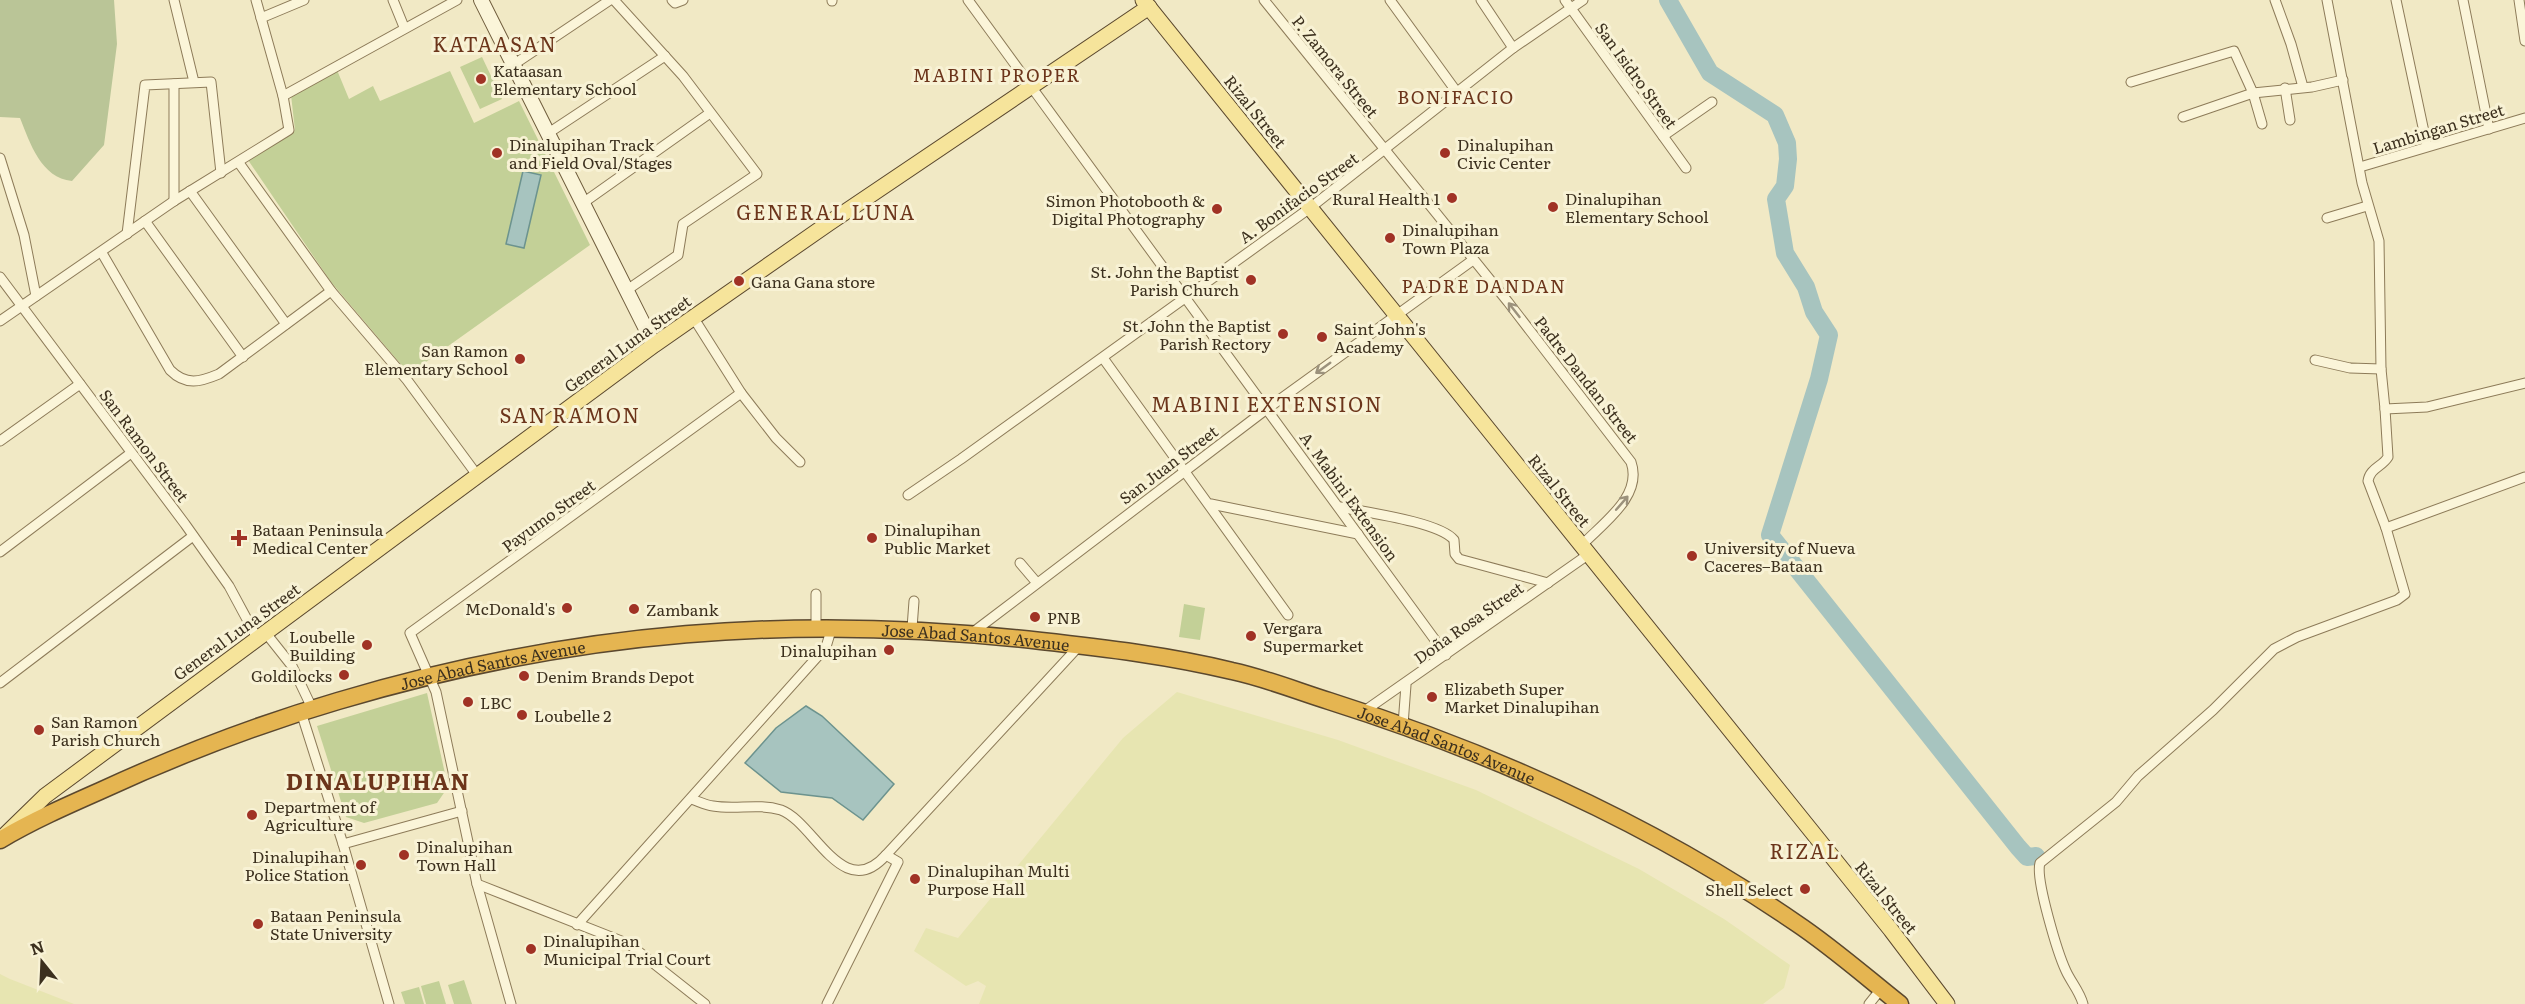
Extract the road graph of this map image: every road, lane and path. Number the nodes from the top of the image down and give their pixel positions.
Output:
1 (174, 0) edge
2 (256, 0) edge
3 (304, 0) edge
4 (393, 0) edge
5 (457, 0) edge
6 (612, 0) edge
7 (672, 0) edge
8 (683, 0) edge
9 (968, 0) edge
10 (1264, 0) edge
11 (1390, 0) edge
12 (1481, 0) edge
13 (1583, 0) edge
14 (2275, 0) edge
15 (2327, 0) edge
16 (2396, 0) edge
17 (2463, 0) edge
18 (2519, 0) edge
19 (484, 1) edge
20 (1146, 4) edge
21 (1567, 4) edge
22 (261, 18) junction
23 (404, 27) junction
24 (2525, 41) edge
25 (1513, 48) junction
26 (665, 56) junction
27 (513, 65) junction
28 (2343, 80) junction
29 (194, 82) junction
30 (2131, 82) dead end
31 (174, 84) junction
32 (1030, 86) junction
33 (2303, 87) junction
34 (2285, 88) junction
35 (1456, 91) junction
36 (2253, 93) junction
37 (283, 96) junction
38 (1712, 102) dead end
39 (710, 112) junction
40 (2183, 117) dead end
41 (2525, 118) edge
42 (2290, 120) dead end
43 (2262, 124) dead end
44 (2489, 129) junction
45 (547, 134) junction
46 (1663, 136) junction
47 (2427, 146) junction
48 (1385, 151) junction
49 (0, 158) edge
50 (239, 163) junction
51 (2360, 167) junction
52 (1686, 168) dead end
53 (221, 173) junction
54 (190, 190) junction
55 (174, 201) junction
56 (583, 202) junction
57 (2367, 206) junction
58 (1310, 208) junction
59 (2327, 218) dead end
60 (145, 221) junction
61 (127, 234) junction
62 (102, 253) junction
63 (1473, 260) junction
64 (0, 277) edge
65 (627, 290) junction
66 (331, 291) junction
67 (36, 296) junction
68 (1184, 297) junction
69 (22, 305) junction
70 (1396, 315) junction
71 (693, 318) junction
72 (0, 321) edge
73 (286, 324) junction
74 (654, 345) junction
75 (243, 357) junction
76 (1103, 358) junction
77 (2315, 360) dead end
78 (2381, 369) junction
79 (2525, 383) edge
80 (80, 384) junction
81 (741, 393) junction
82 (1268, 408) junction
83 (2385, 409) junction
84 (0, 441) edge
85 (131, 453) junction
86 (800, 462) dead end
87 (1185, 470) junction
88 (477, 475) junction
89 (2525, 477) edge
90 (908, 495) dead end
91 (1211, 504) junction
92 (1340, 507) junction
93 (2386, 528) junction
94 (1358, 534) junction
95 (193, 536) junction
96 (1585, 550) junction
97 (0, 552) edge
98 (1020, 563) dead end
99 (1037, 583) junction
100 (1548, 583) junction
101 (816, 594) dead end
102 (914, 601) dead end
103 (1288, 615) dead end
104 (824, 627) junction
105 (912, 628) junction
106 (972, 633) junction
107 (261, 635) junction
108 (1080, 645) junction
109 (1446, 655) junction
110 (430, 675) junction
111 (0, 683) edge
112 (1406, 685) junction
113 (307, 710) junction
114 (1363, 712) junction
115 (1403, 725) junction
116 (691, 799) junction
117 (462, 811) junction
118 (0, 840) edge
119 (343, 844) junction
120 (886, 855) junction
121 (477, 884) junction
122 (577, 925) junction
123 (1881, 989) junction
124 (389, 1004) edge
125 (511, 1004) edge
126 (705, 1004) edge
127 (827, 1004) edge
128 (1869, 1004) edge
129 (1900, 1004) edge
130 (1947, 1004) edge
131 (2083, 1004) edge

1 - 29 street
2 - 22 street
3 - 22 street
4 - 23 street
5 - 23 street
6 - 26 street
6 - 27 street
7 - 8 street
9 - 32 street, A. Mabini Extension
10 - 48 street, P. Zamora Street
11 - 35 street
12 - 25 street
13 - 21 street, A. Bonifacio Street
14 - 33 street
15 - 28 street
16 - 47 street
17 - 44 street
18 - 24 street
19 - 27 main road
20 - 32 main road, General Luna Street
20 - 58 main road, Rizal Street
21 - 25 street, A. Bonifacio Street
21 - 46 street, San Isidro Street
22 - 37 street
23 - 37 street
25 - 35 street, A. Bonifacio Street
26 - 39 street
26 - 45 street
27 - 45 main road
28 - 33 street
28 - 51 street
29 - 31 street
29 - 53 street
30 - 36 street
31 - 55 street
31 - 61 street
32 - 68 street, A. Mabini Extension
32 - 71 main road, General Luna Street
33 - 34 street
34 - 36 street
34 - 42 street
35 - 48 street, A. Bonifacio Street
36 - 40 street
36 - 43 street
37 - 50 street
38 - 46 street
39 - 56 street
39 - 65 street
41 - 44 street, Lambingan Street
44 - 47 street, Lambingan Street
45 - 56 main road
46 - 52 street, San Isidro Street
47 - 51 street, Lambingan Street
48 - 58 street, A. Bonifacio Street
48 - 63 street, Padre Dandan Street
49 - 67 street
50 - 53 street
50 - 66 street
51 - 57 street
53 - 54 street
54 - 55 street
54 - 73 street
55 - 60 street
56 - 65 main road
57 - 59 street
57 - 78 street
58 - 68 street, A. Bonifacio Street
58 - 70 main road, Rizal Street
60 - 61 street
60 - 75 street
61 - 62 street
62 - 67 street
62 - 75 street
63 - 70 street, San Juan Street
96 -> 63 street, Padre Dandan Street
64 - 69 street, San Ramon Street
65 - 74 main road
66 - 73 street
66 - 88 street
67 - 69 street
68 - 76 street, A. Bonifacio Street
68 - 82 street, A. Mabini Extension
69 - 72 street
69 - 80 street, San Ramon Street
70 -> 82 street, San Juan Street
70 - 96 main road, Rizal Street
71 - 74 main road, General Luna Street
71 - 81 street
73 - 75 street
74 - 88 main road, General Luna Street
76 - 87 street
76 - 90 street, A. Bonifacio Street
77 - 78 street
78 - 83 street
79 - 83 street
80 - 84 street
80 - 85 street, San Ramon Street
81 - 86 street
81 - 110 street, Payumo Street
82 - 87 street, San Juan Street
82 - 92 street, A. Mabini Extension
83 - 93 street
85 - 95 street, San Ramon Street
85 - 97 street
87 - 91 street
87 - 99 street, San Juan Street
88 - 107 main road, General Luna Street
89 - 93 street
91 - 94 street
91 - 103 street
92 - 94 street, A. Mabini Extension
92 - 100 street
93 - 131 street
94 - 109 street, A. Mabini Extension
95 - 107 street, San Ramon Street
95 - 111 street
96 - 100 street, Doña Rosa Street
96 - 130 main road, Rizal Street
98 - 99 street
99 - 106 street, San Juan Street
100 - 109 street, Doña Rosa Street
101 - 104 street
102 - 105 street
104 - 105 highway, Jose Abad Santos Avenue
104 - 110 highway, Jose Abad Santos Avenue
104 - 116 street
105 - 106 highway, Jose Abad Santos Avenue
106 - 108 highway, Jose Abad Santos Avenue
107 - 113 street, San Ramon Street
107 - 118 main road, General Luna Street
108 - 114 highway, Jose Abad Santos Avenue
108 - 120 street
109 - 112 street, Doña Rosa Street
110 - 113 highway, Jose Abad Santos Avenue
110 - 117 street
112 - 114 street, Doña Rosa Street
112 - 115 street
113 - 118 highway, Jose Abad Santos Avenue
113 - 119 street, San Ramon Street
114 - 115 highway, Jose Abad Santos Avenue
115 - 123 highway, Jose Abad Santos Avenue
116 - 120 street
116 - 122 street
117 - 119 street
117 - 121 street
119 - 124 street, San Ramon Street
120 - 127 street
121 - 122 street
121 - 125 street
122 - 126 street
123 - 128 street
123 - 129 highway, Jose Abad Santos Avenue

